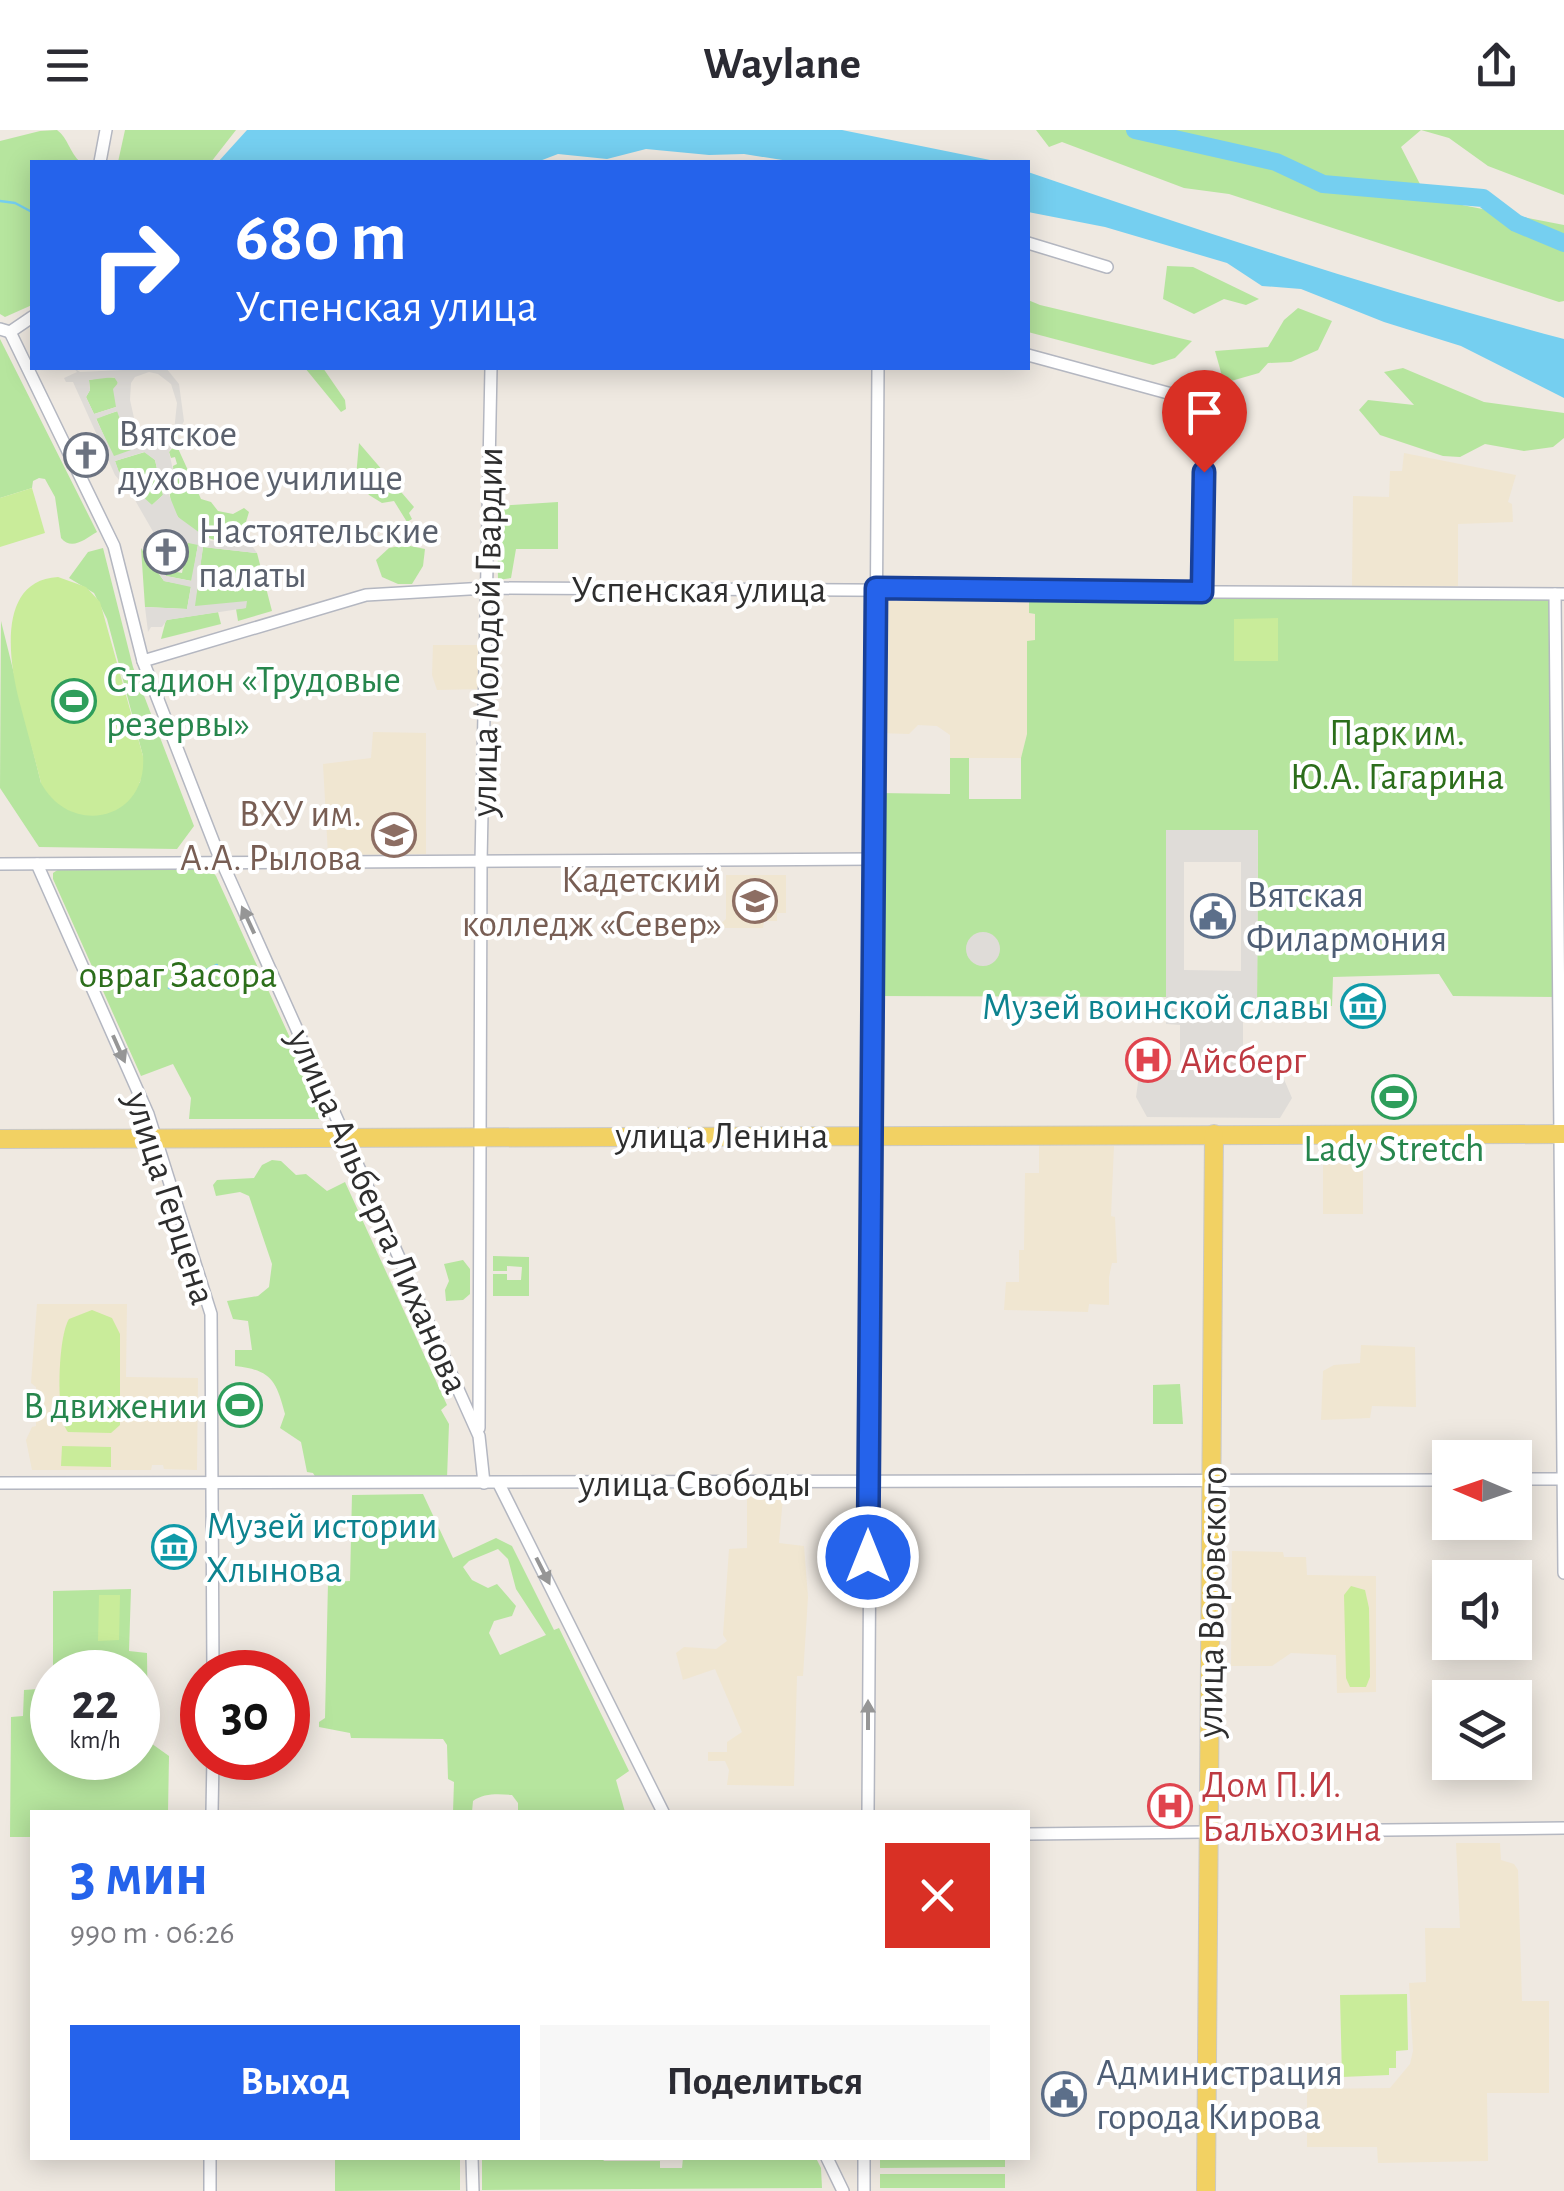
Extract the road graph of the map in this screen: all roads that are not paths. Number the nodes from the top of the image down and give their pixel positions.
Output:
1 (106, 130) edge
2 (100, 160) edge
3 (1030, 244) edge
4 (1108, 267) dead end
5 (30, 318) edge
6 (5, 331) edge
7 (1030, 356) edge
8 (491, 370) edge
9 (878, 370) edge
10 (486, 588) junction
11 (876, 588) junction
12 (1202, 592) junction
13 (1559, 594) edge
14 (143, 661) junction
15 (874, 859) junction
16 (221, 861) junction
17 (481, 862) junction
18 (0, 864) edge
19 (37, 864) junction
20 (1560, 865) edge
21 (1214, 1134) junction
22 (1561, 1134) edge
23 (872, 1135) junction
24 (347, 1136) junction
25 (481, 1136) junction
26 (157, 1138) junction
27 (0, 1139) edge
28 (479, 1436) junction
29 (1532, 1479) edge
30 (1563, 1479) edge
31 (1213, 1480) junction
32 (1432, 1480) edge
33 (213, 1482) junction
34 (868, 1482) junction
35 (0, 1483) edge
36 (484, 1484) junction
37 (499, 1484) junction
38 (1564, 1573) edge
39 (213, 1650) edge
40 (212, 1780) edge
41 (212, 1810) edge
42 (662, 1810) edge
43 (868, 1810) edge
44 (1564, 1828) edge
45 (1209, 1831) junction
46 (1030, 1834) edge
47 (210, 2160) edge
48 (472, 2160) edge
49 (828, 2160) edge
50 (864, 2160) edge
51 (210, 2191) edge
52 (474, 2191) edge
53 (844, 2191) edge
54 (864, 2191) edge
55 (1206, 2191) edge

1 - 2 street
3 - 4 street
5 - 6 street
6 - 14 street, улица Альберта Лиханова
7 - 12 street
8 - 10 street, улица Молодой Гвардии
9 - 11 street
10 - 11 street, Успенская улица
10 - 14 street, Успенская улица
10 - 17 street, улица Молодой Гвардии
11 - 12 street, Успенская улица
11 - 15 street
12 - 13 street, Успенская улица
13 - 20 street
14 - 16 street, улица Альберта Лиханова
15 - 17 street
15 - 23 street
16 - 17 street
16 - 19 street
24 -> 16 street, улица Альберта Лиханова
17 - 25 street, улица Молодой Гвардии
18 - 19 street
19 -> 26 street, улица Герцена
20 - 22 street
21 - 22 main road, улица Ленина
21 - 23 main road, улица Ленина
21 - 31 main road, улица Воровского
22 - 30 street
23 - 25 main road, улица Ленина
23 - 34 street
24 - 25 main road, улица Ленина
24 - 26 main road, улица Ленина
24 - 28 street, улица Альберта Лиханова
25 - 28 street, улица Молодой Гвардии
26 - 27 main road, улица Ленина
26 - 33 street, улица Герцена
28 - 36 street, улица Альберта Лиханова
29 - 30 street
30 - 38 street
31 - 32 street, улица Свободы
31 - 34 street, улица Свободы
31 - 45 main road, улица Воровского
33 - 35 street, улица Свободы
33 - 36 street, улица Свободы
33 - 39 street, улица Герцена
34 - 37 street, улица Свободы
43 -> 34 street
36 - 37 street, улица Свободы
37 -> 42 street
40 - 41 street
44 - 45 street
45 - 46 street
45 - 55 main road, улица Воровского
47 - 51 street
48 - 52 street
49 - 53 street
50 - 54 street

